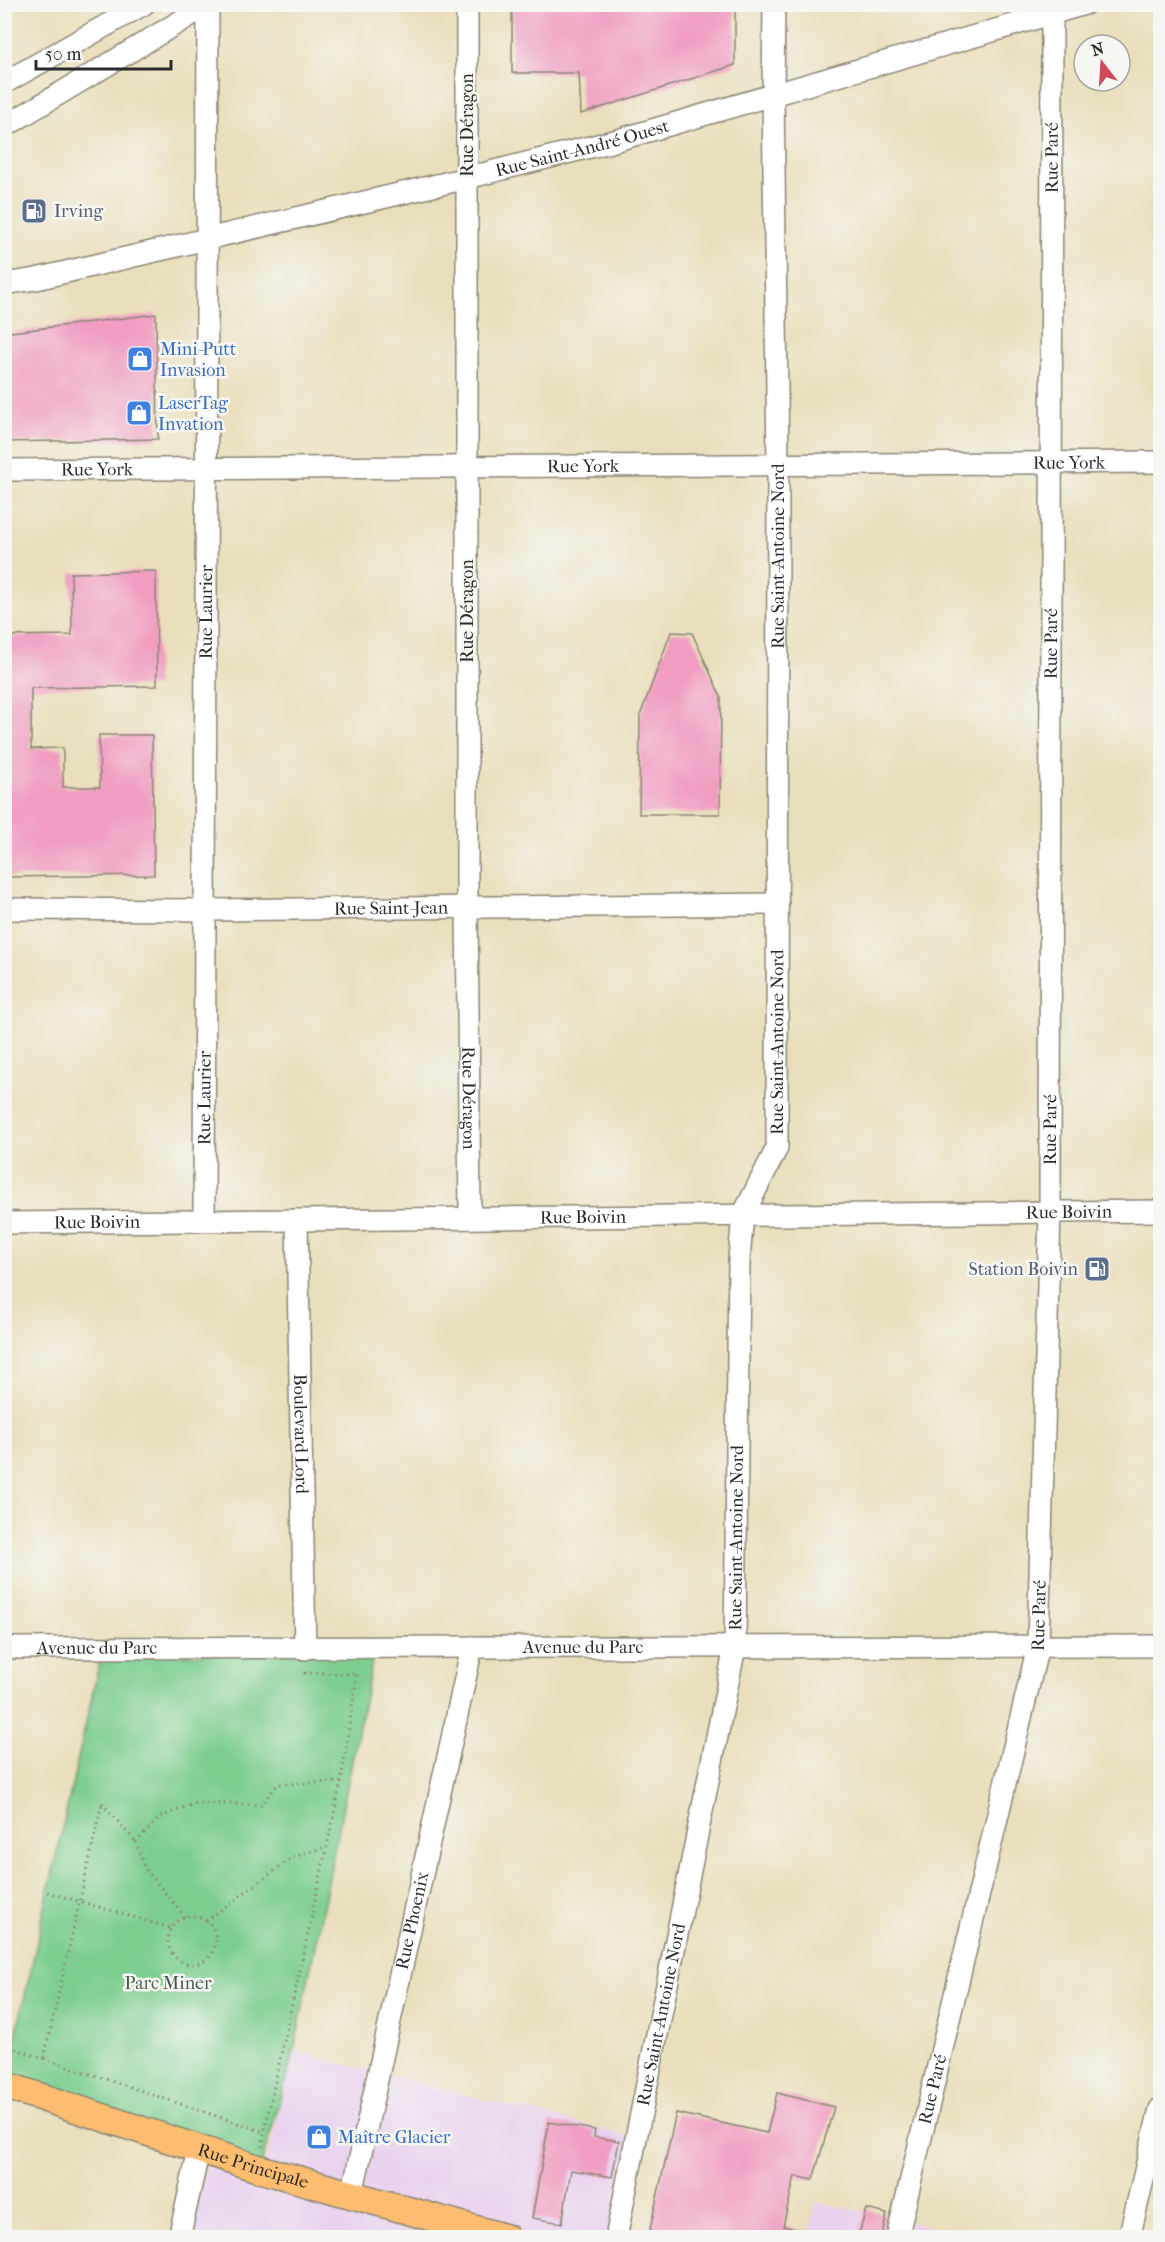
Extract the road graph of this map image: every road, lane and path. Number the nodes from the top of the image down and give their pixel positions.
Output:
1 (144, 4) edge
2 (466, 4) edge
3 (774, 4) edge
4 (1085, 4) edge
5 (208, 5) edge
6 (1052, 9) edge
7 (4, 83) edge
8 (773, 95) junction
9 (4, 127) edge
10 (467, 178) junction
11 (207, 239) junction
12 (4, 284) edge
13 (1050, 462) junction
14 (1161, 462) edge
15 (778, 464) junction
16 (467, 466) junction
17 (206, 468) junction
18 (4, 470) edge
19 (778, 904) junction
20 (467, 907) junction
21 (4, 909) edge
22 (205, 910) junction
23 (1161, 1211) edge
24 (1050, 1212) junction
25 (743, 1215) junction
26 (470, 1218) junction
27 (297, 1220) junction
28 (204, 1221) junction
29 (4, 1223) edge
30 (1038, 1646) junction
31 (1161, 1646) edge
32 (472, 1647) junction
33 (735, 1647) junction
34 (4, 1648) edge
35 (305, 1649) junction
36 (341, 1782) junction
37 (136, 1842) junction
38 (327, 1847) junction
39 (47, 1892) dead end
40 (80, 1902) junction
41 (185, 1917) junction
42 (206, 1921) junction
43 (171, 1928) junction
44 (4, 2046) edge
45 (44, 2058) junction
46 (4, 2085) edge
47 (1161, 2109) edge
48 (199, 2150) junction
49 (1155, 2151) edge
50 (352, 2194) junction
51 (179, 2238) edge
52 (507, 2238) edge
53 (616, 2238) edge
54 (897, 2238) edge
55 (1129, 2238) edge

1 - 7 street
2 - 10 street, Rue Déragon
3 - 8 street, Rue Saint-Antoine Nord
4 - 6 street, Rue Saint-André Ouest
5 - 9 street
5 - 11 street, Rue Laurier
6 - 8 street, Rue Saint-André Ouest
6 - 13 street, Rue Paré
8 - 10 street, Rue Saint-André Ouest
8 - 15 street, Rue Saint-Antoine Nord
10 - 11 street, Rue Saint-André Ouest
10 - 16 street, Rue Déragon
11 - 12 street, Rue Saint-André Ouest
11 - 17 street, Rue Laurier
13 - 14 street, Rue York
13 - 15 street, Rue York
13 - 24 street, Rue Paré
15 - 16 street, Rue York
15 - 19 street, Rue Saint-Antoine Nord
16 - 17 street, Rue York
16 - 20 street, Rue Déragon
17 - 18 street, Rue York
17 - 22 street, Rue Laurier
19 - 20 street, Rue Saint-Jean
19 - 25 street, Rue Saint-Antoine Nord
20 - 22 street, Rue Saint-Jean
20 - 26 street, Rue Déragon
21 - 22 street, Rue Saint-Jean
22 - 28 street, Rue Laurier
23 - 24 street, Rue Boivin
24 - 25 street, Rue Boivin
24 - 30 street, Rue Paré
25 - 26 street, Rue Boivin
25 - 33 street, Rue Saint-Antoine Nord
26 - 27 street, Rue Boivin
27 - 28 street, Rue Boivin
27 - 35 street, Boulevard Lord
28 - 29 street, Rue Boivin
30 - 31 street, Avenue du Parc
30 - 33 street, Avenue du Parc
30 - 54 street, Rue Paré
32 - 33 street, Avenue du Parc
32 - 35 street, Avenue du Parc
32 - 50 street, Rue Phoenix
33 - 53 street, Rue Saint-Antoine Nord
34 - 35 street, Avenue du Parc
35 - 36 path
36 - 37 path
36 - 38 path
37 - 40 path
37 - 41 path
38 - 42 path
38 - 45 path, Rue Principale
39 - 40 path
40 - 43 path
40 - 45 path
41 - 42 path
41 - 43 path
42 - 43 path
44 - 45 path, Rue Principale
46 - 48 main road, Rue Principale
47 - 49 street
48 - 50 main road, Rue Principale
48 - 51 street
49 - 55 street
50 - 52 main road, Rue Principale

